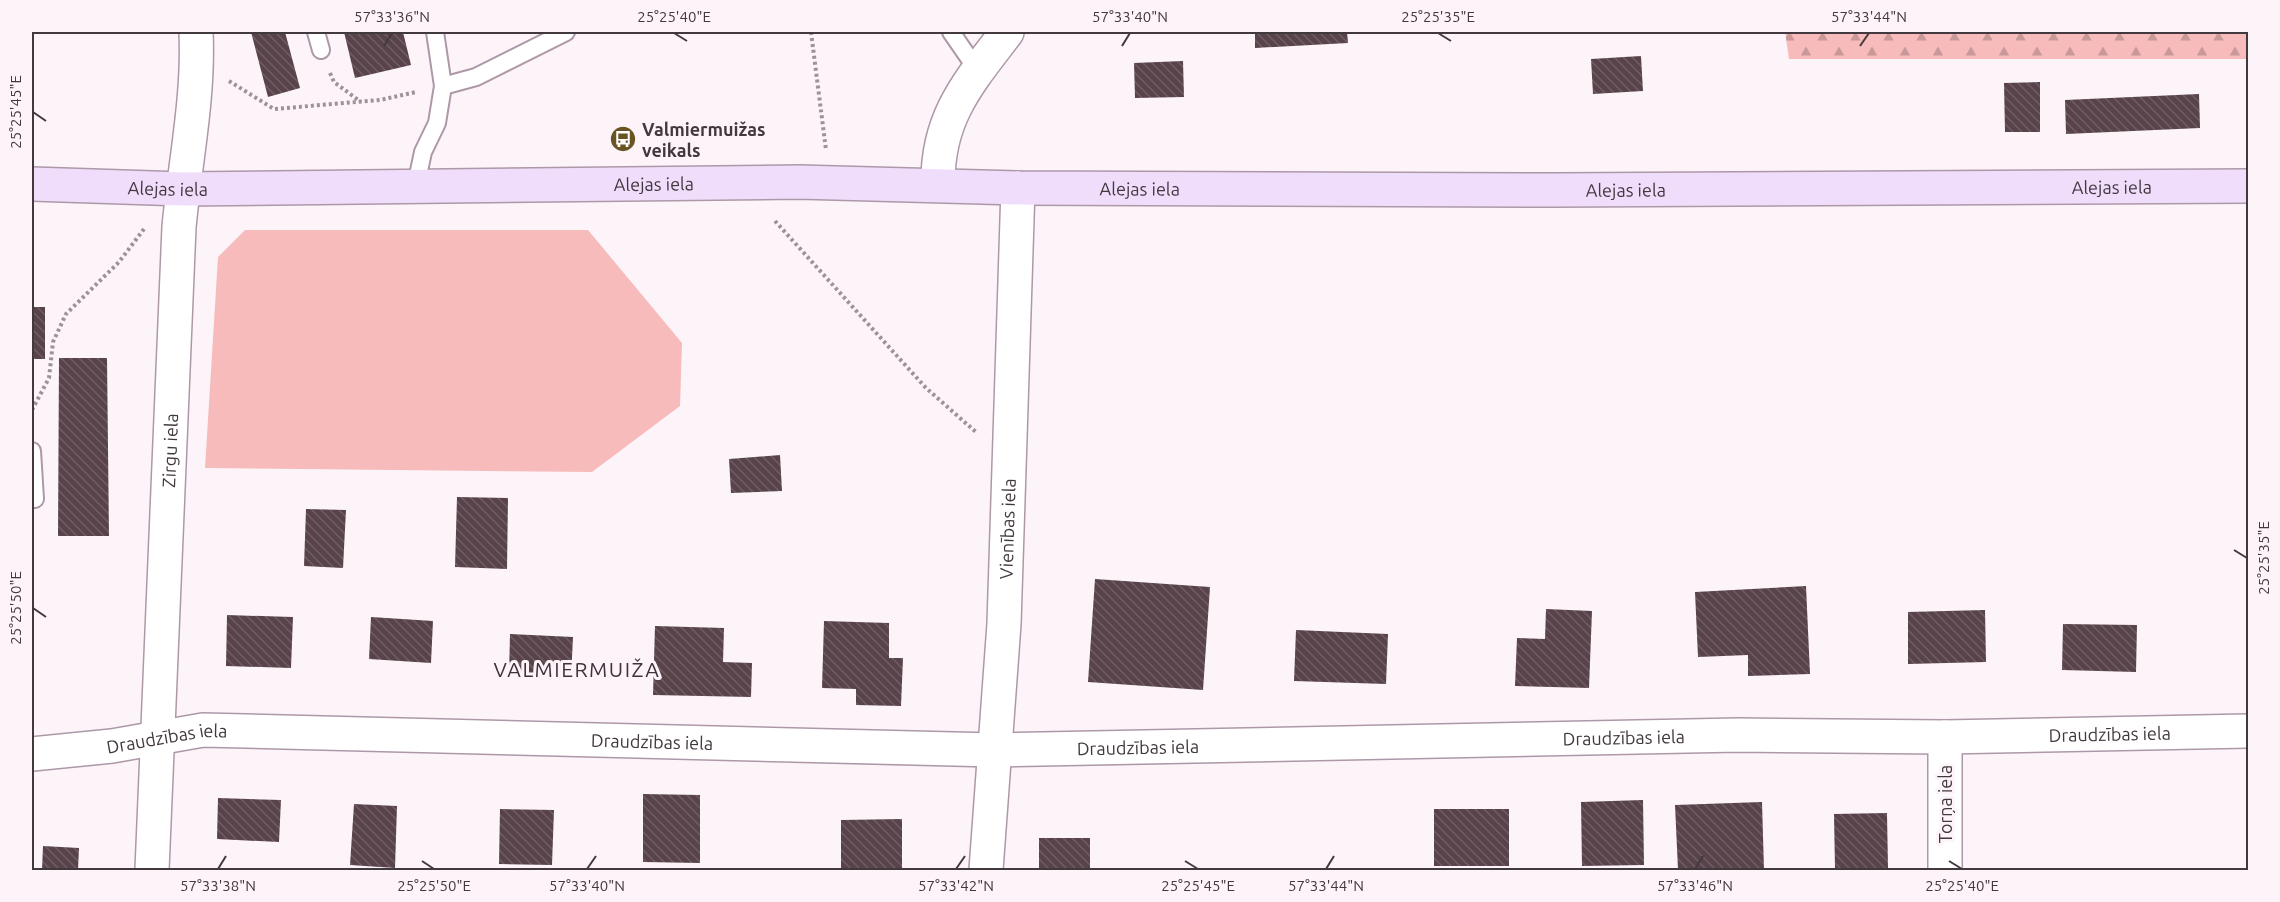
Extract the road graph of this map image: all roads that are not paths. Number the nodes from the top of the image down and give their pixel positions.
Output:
1 (316, 32) edge
2 (435, 32) edge
3 (566, 32) edge
4 (951, 32) edge
5 (1007, 32) edge
6 (197, 46) edge
7 (321, 51) road end
8 (978, 71) junction
9 (443, 86) junction
10 (32, 184) edge
11 (938, 184) junction
12 (416, 185) junction
13 (2248, 186) edge
14 (1018, 188) junction
15 (183, 189) junction
16 (32, 451) edge
17 (32, 499) edge
18 (2248, 731) edge
19 (158, 736) junction
20 (1945, 737) junction
21 (994, 750) junction
22 (32, 754) edge
23 (152, 870) edge
24 (986, 870) edge
25 (1945, 870) edge

1 - 7 lane
2 - 9 lane
3 - 9 lane
4 - 8 lane
5 - 8 street
6 - 15 street, Zirgu iela
8 - 11 street
9 - 12 lane
10 - 15 main road, Alejas iela
11 - 12 main road, Alejas iela
11 - 14 main road, Alejas iela
12 - 15 main road, Alejas iela
13 - 14 main road, Alejas iela
14 - 21 street, Vienības iela
15 - 19 street, Zirgu iela
16 - 17 lane
18 - 20 street, Draudzības iela
19 - 21 street, Draudzības iela
19 - 22 street, Draudzības iela
19 - 23 street, Zirgu iela
20 - 21 street, Draudzības iela
20 - 25 street, Torņa iela
21 - 24 street, Vienības iela

